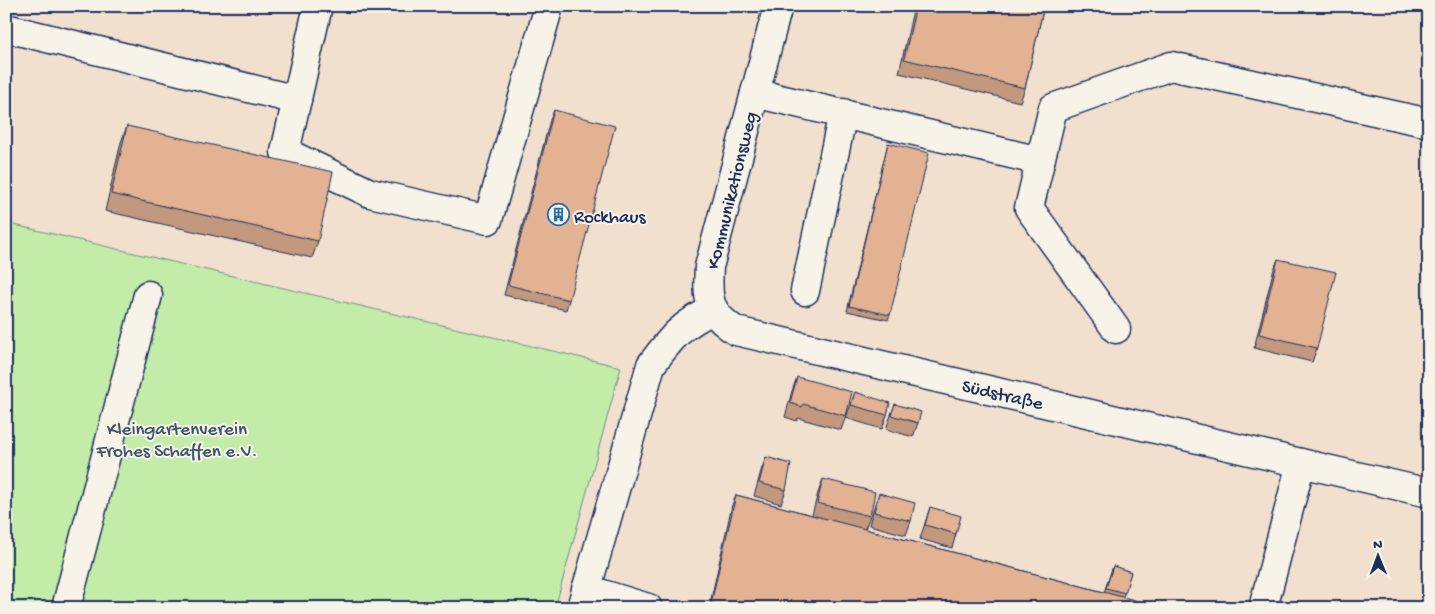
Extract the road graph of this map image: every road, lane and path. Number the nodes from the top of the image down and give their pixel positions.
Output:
1 (318, 6) edge
2 (549, 6) edge
3 (778, 6) edge
4 (6, 28) edge
5 (755, 93) junction
6 (297, 100) junction
7 (843, 113) junction
8 (1429, 123) edge
9 (1040, 161) junction
10 (805, 291) dead end
11 (148, 294) dead end
12 (713, 310) junction
13 (1116, 329) dead end
14 (1301, 463) junction
15 (1429, 493) edge
16 (583, 599) edge
17 (66, 608) edge
18 (648, 608) edge
19 (1263, 608) edge

1 - 6 street
2 - 6 street
3 - 5 street, Kommunikationsweg
4 - 6 street
5 - 7 street
5 - 12 street, Kommunikationsweg
7 - 9 street
7 - 10 street
8 - 9 street
9 - 13 street
11 - 17 street
12 - 14 street, Südstraße
12 - 16 street
14 - 15 street, Südstraße
14 - 19 street
16 - 18 street

